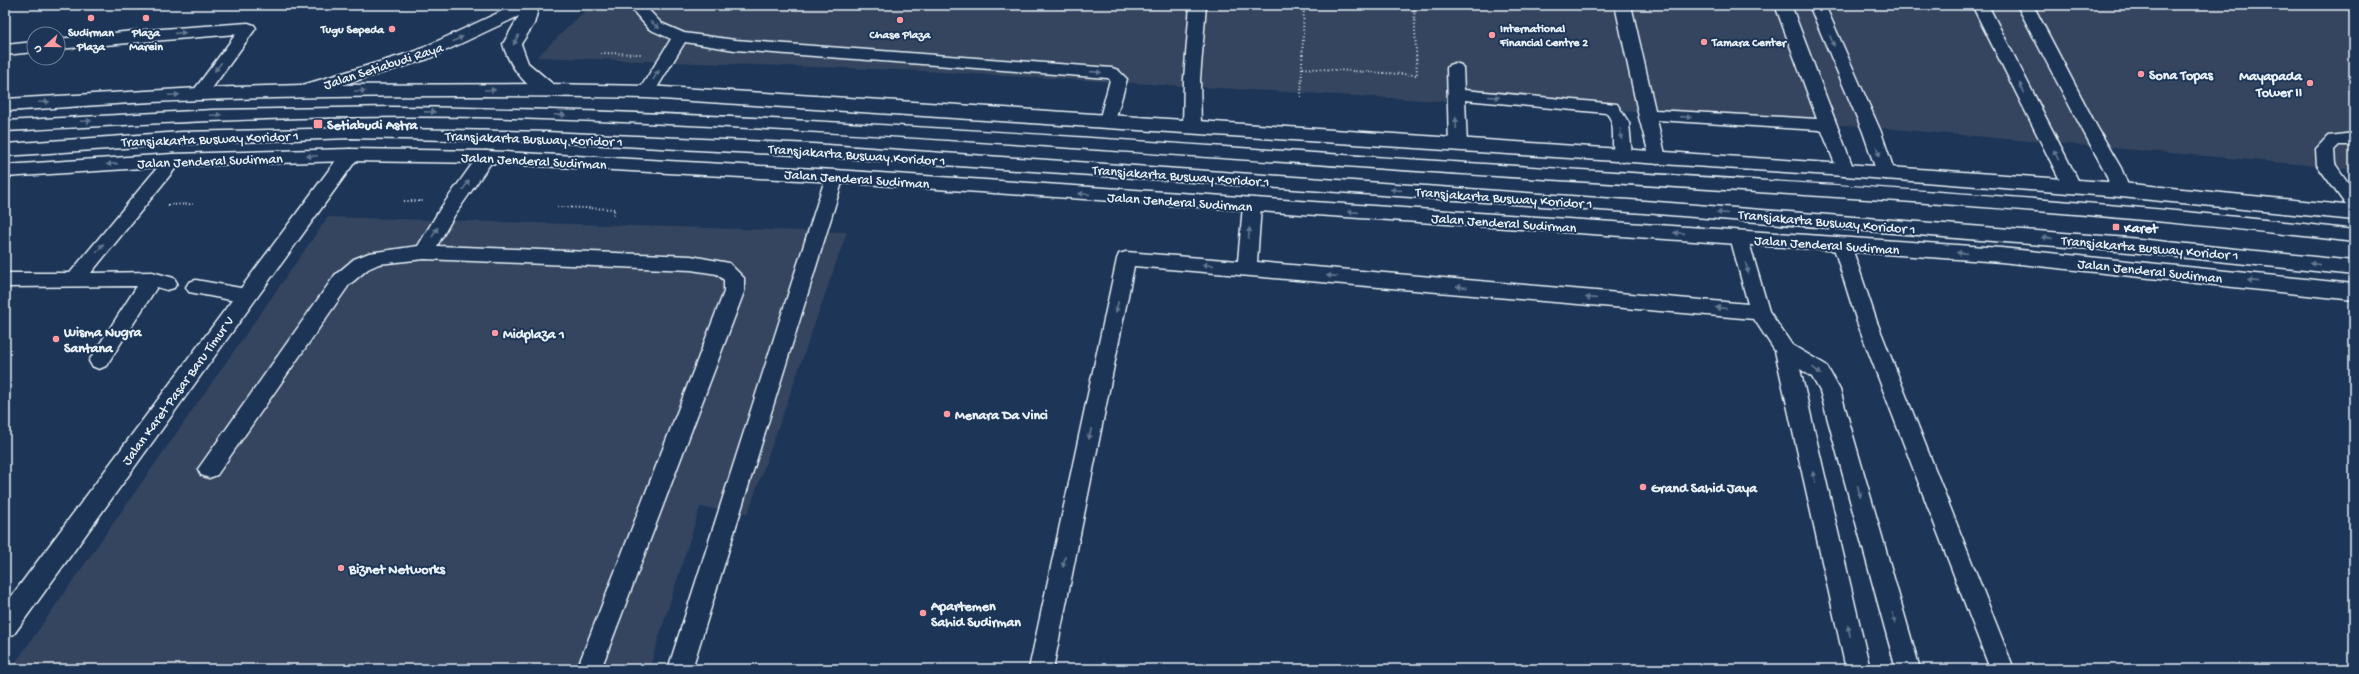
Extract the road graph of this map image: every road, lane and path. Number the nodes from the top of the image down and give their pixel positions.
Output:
1 (530, 5) edge
2 (636, 5) edge
3 (1198, 5) edge
4 (1304, 5) edge
5 (1414, 5) edge
6 (1623, 5) edge
7 (1783, 5) edge
8 (1817, 5) edge
9 (1980, 5) edge
10 (2025, 5) edge
11 (680, 38) junction
12 (66, 43) edge
13 (26, 48) edge
14 (5, 50) edge
15 (601, 53) dead end
16 (648, 54) dead end
17 (1076, 54) dead end
18 (1303, 68) junction
19 (1455, 68) dead end
20 (1070, 70) junction
21 (549, 90) junction
22 (302, 91) junction
23 (646, 92) junction
24 (199, 94) junction
25 (1456, 94) junction
26 (1301, 97) dead end
27 (5, 105) edge
28 (1648, 118) junction
29 (1107, 121) junction
30 (5, 126) edge
31 (1192, 128) junction
32 (1829, 128) junction
33 (2354, 140) edge
34 (1458, 146) junction
35 (5, 150) edge
36 (350, 155) junction
37 (1623, 156) junction
38 (486, 157) junction
39 (1656, 158) junction
40 (173, 160) junction
41 (1846, 170) junction
42 (5, 171) edge
43 (1886, 174) junction
44 (835, 176) junction
45 (2072, 186) junction
46 (2121, 190) junction
47 (2354, 204) edge
48 (1252, 206) junction
49 (557, 207) dead end
50 (2354, 213) edge
51 (612, 216) dead end
52 (2354, 236) edge
53 (1739, 237) junction
54 (1842, 245) junction
55 (424, 252) junction
56 (1247, 268) junction
57 (2354, 268) edge
58 (76, 278) junction
59 (5, 280) edge
60 (196, 287) dead end
61 (2354, 292) edge
62 (246, 296) junction
63 (1760, 312) junction
64 (1784, 350) junction
65 (99, 361) dead end
66 (209, 469) dead end
67 (5, 626) edge
68 (589, 669) edge
69 (680, 669) edge
70 (1041, 669) edge
71 (1858, 669) edge
72 (1908, 669) edge
73 (2002, 669) edge

1 -> 21 main road, Jalan Setiabudi Raya
22 -> 1 main road, Jalan Setiabudi Raya
2 -> 11 lane
3 - 31 lane
4 - 18 path
5 - 18 path
6 - 28 lane
7 - 32 lane
8 -> 43 lane
45 -> 9 lane
10 - 46 lane
11 - 20 lane
23 -> 11 lane
12 -> 24 lane
13 - 14 lane
15 - 16 path
17 - 20 lane
18 - 26 path
19 - 25 lane
20 -> 29 lane
22 -> 21 main road
21 - 23 main road
22 - 24 main road
23 - 29 main road
27 -> 24 main road
34 -> 25 lane
25 -> 37 lane
28 -> 32 lane
28 - 39 lane
29 - 31 main road
30 -> 52 lane, Transjakarta Busway Koridor 1
31 - 34 main road
32 - 41 lane
33 - 47 lane
34 - 37 main road
57 -> 35 lane, Transjakarta Busway Koridor 1
36 - 38 main road, Jalan Jenderal Sudirman
36 -> 40 main road, Jalan Jenderal Sudirman
36 - 62 main road, Jalan Karet Pasar Baru Timur V
37 - 39 main road
38 - 44 main road, Jalan Jenderal Sudirman
55 -> 38 lane
39 - 41 main road
40 -> 42 main road, Jalan Jenderal Sudirman
58 -> 40 lane
41 - 43 main road
43 - 45 main road
48 -> 44 main road, Jalan Jenderal Sudirman
44 - 69 lane
45 - 46 main road
46 - 50 main road
53 -> 48 main road, Jalan Jenderal Sudirman
56 -> 48 lane
49 - 51 path
53 - 54 main road, Jalan Jenderal Sudirman
53 -> 63 lane
61 -> 54 main road, Jalan Jenderal Sudirman
54 - 73 lane
55 - 66 lane
55 - 68 lane
63 -> 56 lane
56 -> 70 lane
58 - 59 lane
58 - 65 lane
60 - 62 lane
62 - 67 main road, Jalan Karet Pasar Baru Timur V
63 - 64 lane
71 -> 64 lane
64 -> 72 lane

